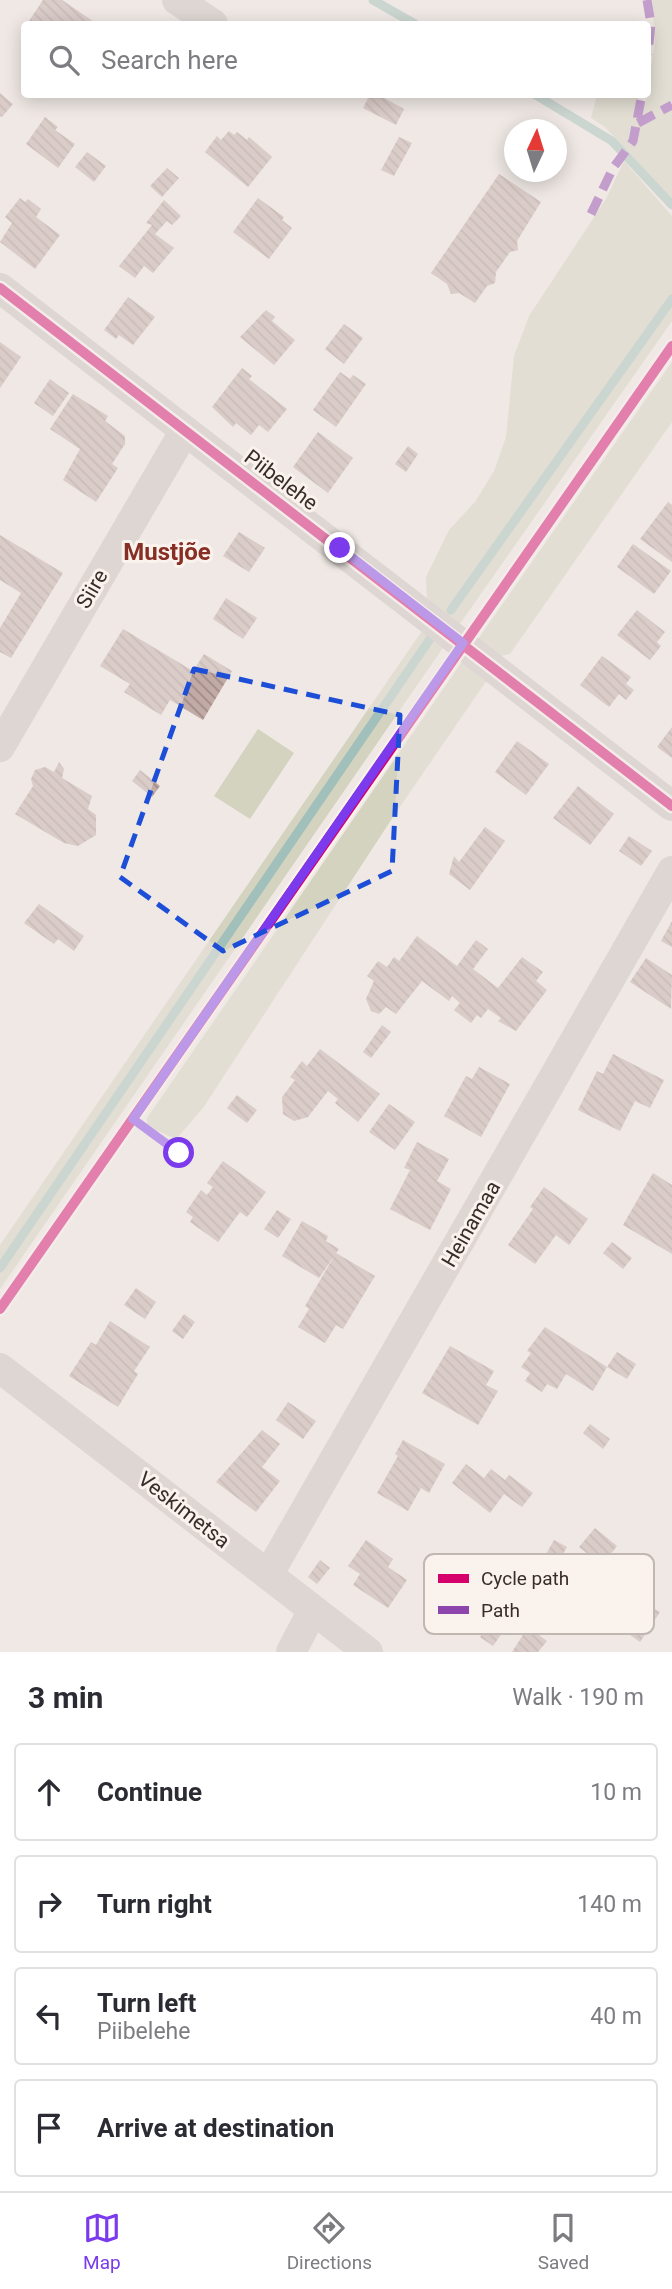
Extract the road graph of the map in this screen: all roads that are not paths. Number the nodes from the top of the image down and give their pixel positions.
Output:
1 (177, 0) edge
2 (208, 21) edge
3 (0, 288) edge
4 (184, 432) junction
5 (0, 747) edge
6 (672, 806) edge
7 (672, 871) edge
8 (0, 1368) edge
9 (268, 1576) junction
10 (313, 1610) junction
11 (290, 1652) edge
12 (368, 1652) edge

1 - 2 street
3 - 4 street, Piibelehe
4 - 5 street, Siire
4 - 6 street, Piibelehe
7 - 9 street, Heinamaa
8 - 9 street, Veskimetsa
9 - 10 street, Veskimetsa
10 - 11 street
10 - 12 street, Veskimetsa

